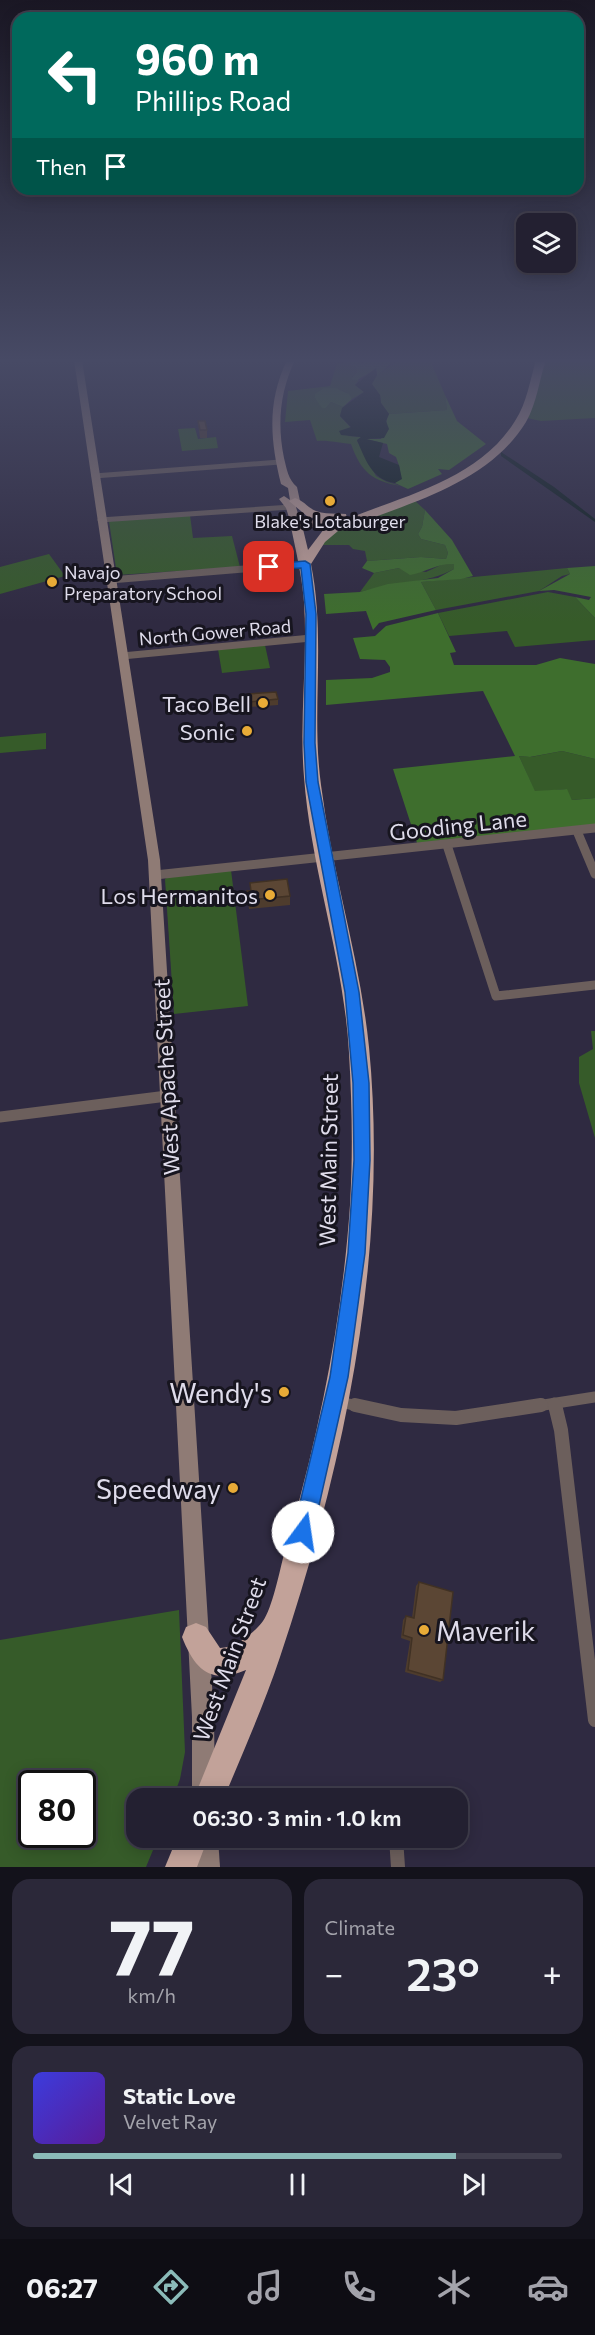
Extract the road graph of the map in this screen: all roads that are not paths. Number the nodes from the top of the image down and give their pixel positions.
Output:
1 (90, 447) edge
2 (277, 447) edge
3 (488, 447) edge
4 (502, 447) edge
5 (280, 462) junction
6 (94, 476) junction
7 (293, 504) junction
8 (363, 513) junction
9 (100, 520) junction
10 (297, 527) junction
11 (305, 564) junction
12 (110, 580) junction
13 (311, 638) junction
14 (122, 656) junction
15 (595, 828) edge
16 (577, 831) junction
17 (447, 845) junction
18 (325, 858) junction
19 (595, 874) edge
20 (155, 875) junction
21 (595, 985) edge
22 (167, 1096) junction
23 (0, 1117) edge
24 (595, 1397) edge
25 (334, 1401) junction
26 (555, 1403) junction
27 (274, 1630) junction
28 (196, 1637) junction
29 (595, 1720) edge
30 (204, 1788) edge
31 (213, 1788) edge
32 (189, 1848) edge
33 (207, 1848) edge
34 (397, 1848) edge
35 (181, 1867) edge
36 (208, 1867) edge
37 (398, 1867) edge

1 - 6 main road, West Apache Street
2 - 5 main road, West Main Street
3 - 8 highway
4 - 8 highway
5 - 6 street
5 - 7 main road, West Main Street
6 - 9 main road, West Apache Street
7 - 8 highway
7 - 9 street
7 - 10 main road, West Main Street
8 - 10 highway
8 - 11 highway
9 - 12 main road, West Apache Street
10 - 11 highway, West Main Street
11 - 12 street
11 - 13 highway, West Main Street
12 - 14 main road, West Apache Street
13 - 14 street, North Gower Road
13 - 18 highway, West Main Street
14 - 20 main road, West Apache Street
15 - 16 street, Gooding Lane
16 - 17 street, Gooding Lane
16 - 19 street
17 - 18 street, Gooding Lane
17 - 21 street
18 - 20 street, Gooding Lane
18 - 25 highway, West Main Street
20 - 22 main road, West Apache Street
22 - 23 street
22 - 28 main road, West Apache Street
24 - 26 street
25 - 26 street
25 - 27 highway, West Main Street
26 - 29 street
27 - 28 highway
27 - 31 highway, West Main Street
28 - 30 main road, West Apache Street
32 - 35 highway
33 - 36 main road
34 - 37 street

